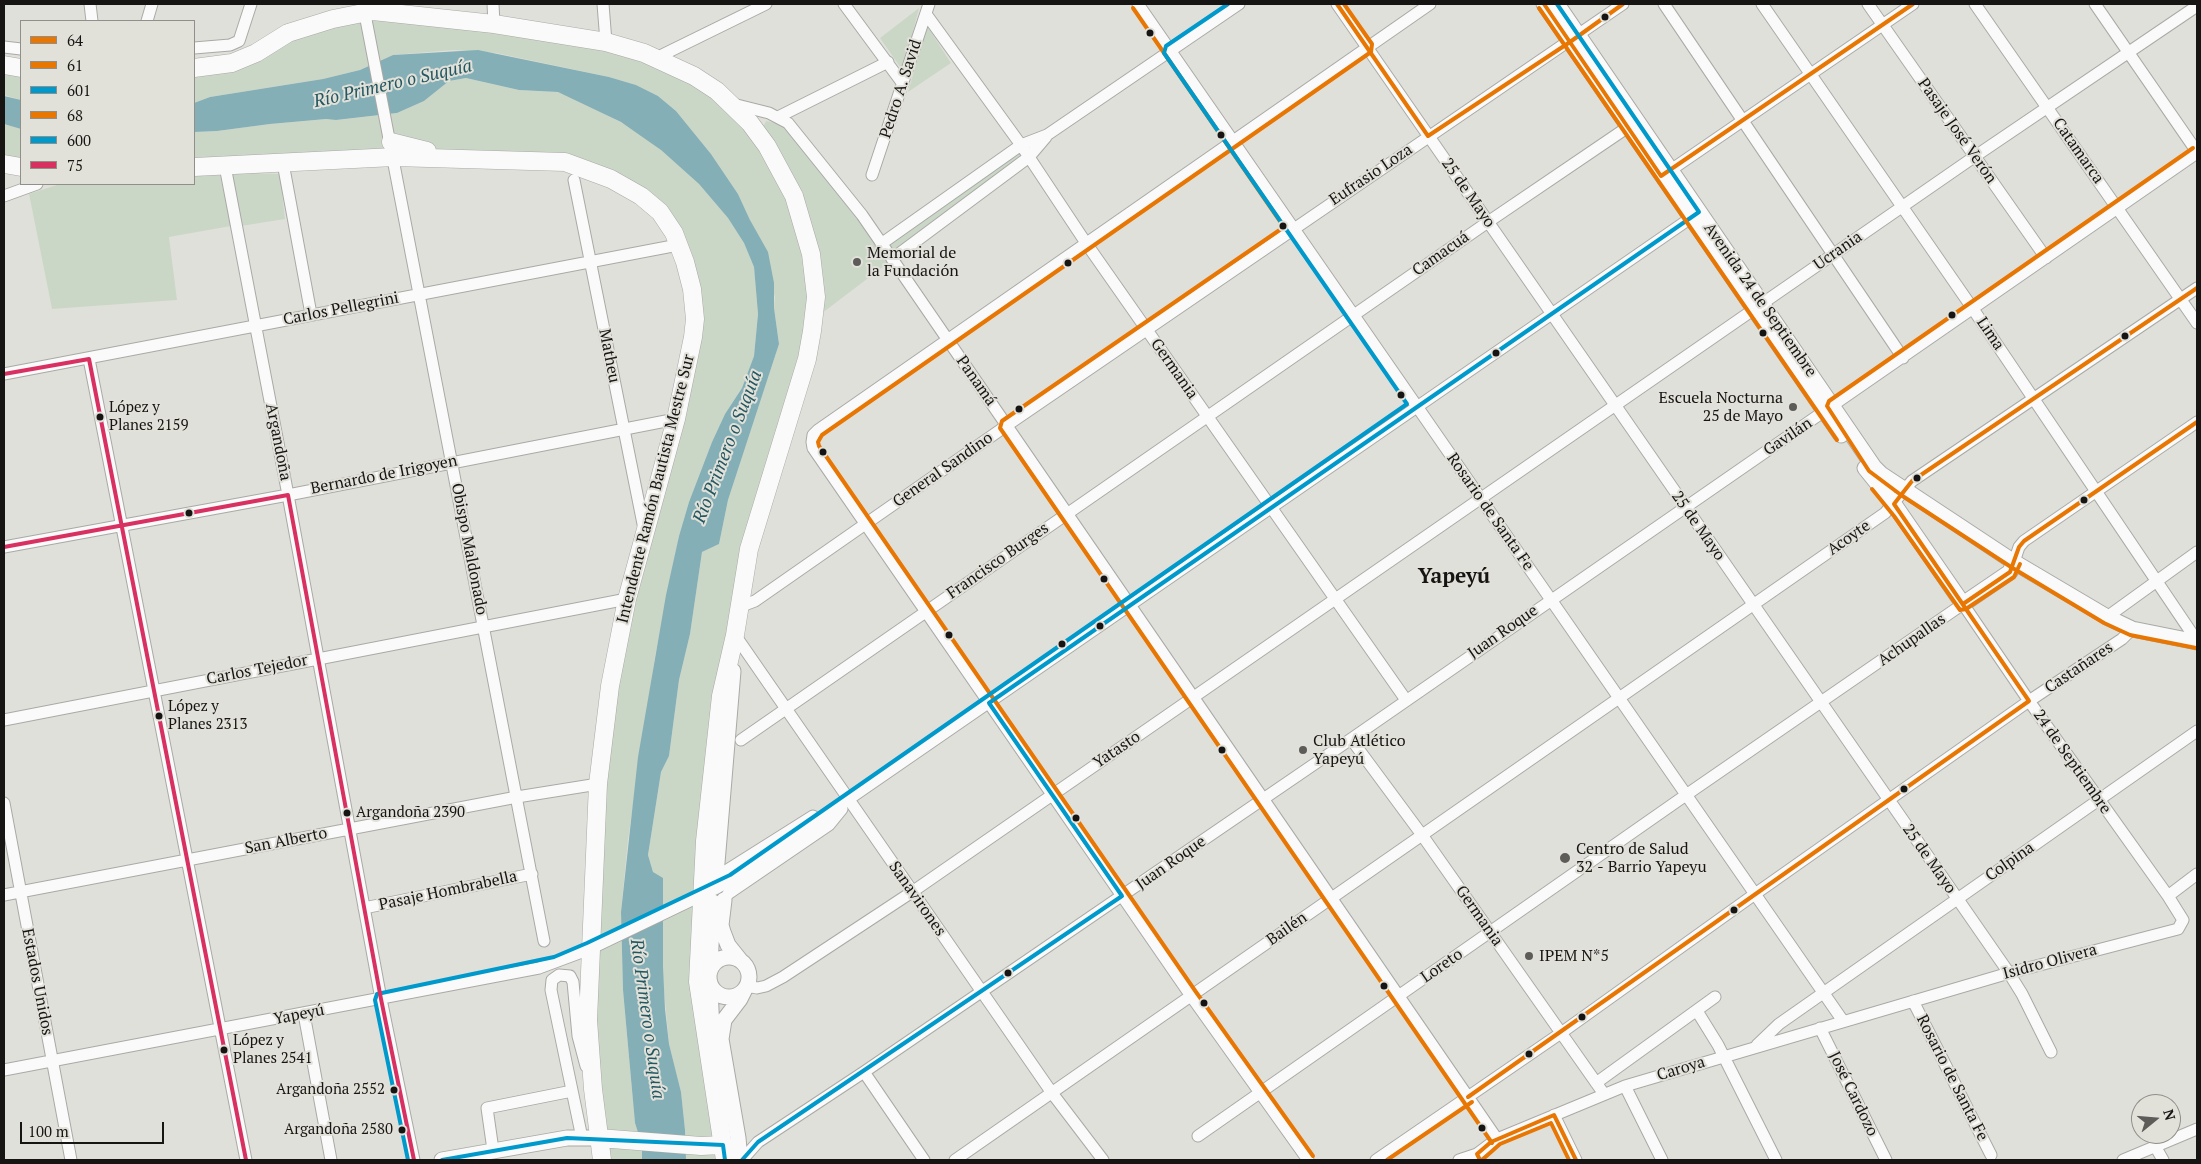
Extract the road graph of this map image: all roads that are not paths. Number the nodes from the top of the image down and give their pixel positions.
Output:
1 (90, 4) edge
2 (152, 4) edge
3 (251, 4) edge
4 (493, 4) edge
5 (603, 4) edge
6 (766, 4) edge
7 (844, 4) edge
8 (1138, 4) edge
9 (1239, 4) edge
10 (1337, 4) edge
11 (1430, 4) edge
12 (1544, 4) edge
13 (1557, 4) edge
14 (1623, 4) edge
15 (1664, 4) edge
16 (1762, 4) edge
17 (1868, 4) edge
18 (1913, 4) edge
19 (1975, 4) edge
20 (2095, 4) edge
21 (2197, 6) edge
22 (927, 9) edge
23 (365, 15) edge
24 (92, 20) edge
25 (147, 20) edge
26 (494, 24) junction
27 (1884, 25) junction
28 (1575, 39) junction
29 (606, 42) junction
30 (4, 47) edge
31 (1367, 47) junction
32 (195, 48) edge
33 (20, 49) edge
34 (1170, 50) junction
35 (2128, 52) junction
36 (656, 58) junction
37 (888, 62) junction
38 (4, 65) edge
39 (20, 68) edge
40 (195, 68) edge
41 (1811, 75) junction
42 (903, 84) junction
43 (732, 104) junction
44 (2047, 107) junction
45 (778, 117) junction
46 (1743, 121) junction
47 (1628, 127) junction
48 (1048, 135) junction
49 (1428, 136) junction
50 (1232, 141) junction
51 (391, 143) junction
52 (1021, 146) junction
53 (2197, 153) edge
54 (1029, 157) junction
55 (1974, 157) junction
56 (283, 163) junction
57 (4, 164) edge
58 (225, 166) junction
59 (20, 167) edge
60 (195, 167) edge
61 (1666, 173) junction
62 (872, 175) dead end
63 (574, 180) dead end
64 (34, 185) edge
65 (4, 196) edge
66 (1902, 207) junction
67 (2118, 209) junction
68 (1695, 215) junction
69 (1488, 222) junction
70 (1293, 229) junction
71 (1086, 243) junction
72 (881, 244) junction
73 (678, 245) junction
74 (1833, 255) junction
75 (2046, 258) junction
76 (892, 259) junction
77 (590, 262) junction
78 (2197, 288) edge
79 (420, 294) junction
80 (2180, 299) junction
81 (1758, 306) junction
82 (1973, 309) junction
83 (1551, 313) junction
84 (311, 314) junction
85 (1353, 315) junction
86 (2197, 323) edge
87 (256, 326) junction
88 (1147, 329) junction
89 (947, 340) junction
90 (89, 358) junction
91 (1903, 358) junction
92 (4, 374) edge
93 (2034, 399) junction
94 (1416, 406) junction
95 (1615, 406) junction
96 (1829, 409) junction
97 (1207, 416) junction
98 (676, 419) junction
99 (2197, 422) edge
100 (1006, 426) junction
101 (624, 430) junction
102 (452, 462) junction
103 (1904, 490) junction
104 (2096, 492) junction
105 (288, 495) junction
106 (1480, 499) junction
107 (1894, 504) junction
108 (1685, 506) junction
109 (1271, 507) junction
110 (1067, 514) junction
111 (121, 524) junction
112 (866, 525) junction
113 (645, 533) junction
114 (4, 546) edge
115 (2197, 552) edge
116 (2014, 562) junction
117 (2157, 580) junction
118 (627, 599) junction
119 (1336, 600) junction
120 (1550, 600) junction
121 (1753, 604) junction
122 (1963, 604) junction
123 (1130, 605) junction
124 (740, 607) junction
125 (926, 611) junction
126 (2107, 617) junction
127 (484, 626) junction
128 (2132, 629) junction
129 (736, 635) junction
130 (2197, 642) edge
131 (318, 658) junction
132 (154, 690) junction
133 (1193, 698) junction
134 (1619, 698) junction
135 (1406, 700) junction
136 (2029, 701) junction
137 (1821, 702) junction
138 (989, 703) junction
139 (787, 709) junction
140 (4, 720) edge
141 (2197, 731) edge
142 (1351, 739) junction
143 (741, 740) dead end
144 (598, 784) junction
145 (1053, 794) junction
146 (1686, 795) junction
147 (517, 797) junction
148 (848, 799) junction
149 (1263, 799) junction
150 (1888, 800) junction
151 (2099, 800) junction
152 (4, 803) edge
153 (350, 829) junction
154 (1422, 835) junction
155 (187, 860) junction
156 (532, 874) junction
157 (2197, 874) edge
158 (716, 875) joint
159 (20, 892) junction
160 (912, 892) junction
161 (1754, 894) junction
162 (4, 895) edge
163 (1122, 896) junction
164 (2168, 896) junction
165 (1331, 898) junction
166 (709, 899) junction
167 (1957, 900) junction
168 (364, 908) junction
169 (2182, 920) joint
170 (1490, 932) junction
171 (544, 941) dead end
172 (598, 945) junction
173 (740, 960) junction
174 (710, 968) junction
175 (2009, 973) junction
176 (710, 988) junction
177 (746, 989) junction
178 (982, 992) junction
179 (1823, 993) junction
180 (1191, 996) junction
181 (1398, 996) junction
182 (1715, 997) dead end
183 (381, 999) junction
184 (1913, 1002) junction
185 (1697, 1011) junction
186 (304, 1014) junction
187 (1843, 1020) junction
188 (1820, 1028) junction
189 (220, 1029) junction
190 (1561, 1033) junction
191 (1756, 1046) junction
192 (2051, 1052) dead end
193 (1724, 1056) junction
194 (52, 1061) junction
195 (4, 1070) edge
196 (864, 1072) junction
197 (1596, 1084) junction
198 (1625, 1086) junction
199 (593, 1090) junction
200 (572, 1091) junction
201 (1052, 1092) junction
202 (715, 1093) junction
203 (1260, 1093) junction
204 (1604, 1094) junction
205 (1468, 1097) junction
206 (1554, 1115) junction
207 (2197, 1129) edge
208 (1198, 1136) dead end
209 (590, 1138) junction
210 (1497, 1139) junction
211 (2155, 1146) junction
212 (493, 1150) junction
213 (724, 1153) edge
214 (1991, 1155) dead end
215 (1388, 1157) edge
216 (1478, 1157) edge
217 (71, 1160) edge
218 (246, 1160) edge
219 (331, 1160) edge
220 (414, 1160) edge
221 (442, 1160) edge
222 (602, 1160) edge
223 (741, 1160) edge
224 (924, 1160) edge
225 (955, 1160) edge
226 (1103, 1160) edge
227 (1308, 1160) edge
228 (1376, 1160) edge
229 (1459, 1160) edge
230 (1576, 1160) edge
231 (1662, 1160) edge
232 (1776, 1160) edge
233 (1886, 1160) edge
234 (2124, 1160) edge
235 (2162, 1160) edge

1 - 24 street
2 - 25 street
3 - 32 street
4 - 26 street
5 - 29 street
6 - 36 street
7 - 37 street
8 - 34 street, Rosario de Santa Fe
9 - 34 street
10 - 31 street, 25 de Mayo
11 - 31 street
12 - 28 main road, Avenida 24 de Septiembre
13 - 28 main road, Avenida 24 de Septiembre
14 - 28 street, Eufrasio Loza
15 - 46 street
16 - 41 street, Lima
17 - 27 street, Pasaje José Verón
18 - 27 street
19 - 44 street, Catamarca
20 - 35 street
21 - 35 street, Ucrania
22 - 42 street, Pedro A. Savid
22 - 52 street, Germania
23 - 26 main road
23 - 40 main road
23 - 51 street, Obispo Maldonado
26 - 29 main road
27 - 41 street
27 - 55 street, Pasaje José Verón
28 - 47 main road, Avenida 24 de Septiembre
28 - 49 street, Eufrasio Loza
28 - 61 main road, Avenida 24 de Septiembre
29 - 36 main road
30 - 33 street
31 - 49 street, 25 de Mayo
31 - 50 street
34 - 48 street
34 - 50 street, Rosario de Santa Fe
35 - 44 street, Ucrania
35 - 53 street
36 - 43 main road
37 - 42 street
37 - 45 street
38 - 39 main road
41 - 46 street
41 - 66 street, Lima
42 - 62 street, Pedro A. Savid
43 - 45 street, Panamá
43 - 124 main road
44 - 55 street, Ucrania
44 - 67 street, Catamarca
45 - 72 street, Panamá
46 - 61 street
46 - 74 street
47 - 61 main road, Avenida 24 de Septiembre
47 - 69 street, Camacuá
48 - 52 street
48 - 54 street
49 - 69 street, 25 de Mayo
49 - 70 street, Eufrasio Loza
50 - 70 street, Rosario de Santa Fe
50 - 71 street
51 - 56 main road, Intendente Ramón Bautista Mestre Sur
51 - 73 main road, Intendente Ramón Bautista Mestre Sur
51 - 79 street, Obispo Maldonado
52 - 54 street, Germania
52 - 72 street
53 - 67 street, Gavilán
54 - 71 street, Germania
54 - 76 street
55 - 66 street, Ucrania
55 - 75 street, Pasaje José Verón
56 - 58 main road, Intendente Ramón Bautista Mestre Sur
56 - 84 street
57 - 59 main road
58 - 60 main road, Intendente Ramón Bautista Mestre Sur
58 - 87 street, Argandoña
61 - 68 main road, Avenida 24 de Septiembre
63 - 77 street, Matheu
64 - 65 street
66 - 74 street, Ucrania
66 - 82 street, Lima
67 - 75 street, Gavilán
67 - 80 street, Catamarca
68 - 81 main road, Avenida 24 de Septiembre
68 - 83 street
69 - 83 street, 25 de Mayo
69 - 85 street, Camacuá
70 - 85 street, Rosario de Santa Fe
70 - 88 street, General Sandino
71 - 88 street, Germania
71 - 89 street
72 - 76 street, Panamá
73 - 77 street, Carlos Pellegrini
73 - 98 main road, Intendente Ramón Bautista Mestre Sur
74 - 81 street, Ucrania
74 - 91 street
75 - 82 street, Gavilán
76 - 89 street, Panamá
77 - 79 street, Carlos Pellegrini
77 - 101 street, Matheu
78 - 80 street, Acoyte
79 - 84 street, Carlos Pellegrini
79 - 102 street, Obispo Maldonado
80 - 86 street, Catamarca
80 - 93 street, Acoyte
81 - 95 street, Ucrania
81 - 96 main road, Avenida 24 de Septiembre
82 - 91 street, Gavilán
82 - 93 street, Lima
83 - 94 street
83 - 95 street, 25 de Mayo
84 - 87 street, Carlos Pellegrini
85 - 94 street, Rosario de Santa Fe
85 - 97 street, Francisco Burges
87 - 90 street, Carlos Pellegrini
87 - 105 street, Argandoña
88 - 97 street, Germania
88 - 100 street, General Sandino
89 - 100 street, Panamá
89 - 112 street
90 - 92 street, Carlos Pellegrini
90 - 111 street
91 - 96 street, Gavilán
93 - 103 street, Acoyte
93 - 104 street, Lima
94 - 106 street, Rosario de Santa Fe
94 - 109 street
95 - 106 street, Ucrania
95 - 108 street, 25 de Mayo
96 - 103 main road, Avenida 24 de Septiembre
96 - 107 main road, Avenida 24 de Septiembre
96 - 108 street, Gavilán
97 - 109 street, Germania
97 - 110 street, Francisco Burges
98 - 101 street, Bernardo de Irigoyen
98 - 113 main road, Intendente Ramón Bautista Mestre Sur
99 - 104 street, Achupallas
100 - 110 street, Panamá
100 - 112 street, General Sandino
101 - 102 street, Bernardo de Irigoyen
101 - 113 street, Matheu
102 - 105 street, Bernardo de Irigoyen
102 - 127 street, Obispo Maldonado
103 - 107 street, Acoyte
103 - 116 main road, Avenida 24 de Septiembre
104 - 116 street, Achupallas
104 - 117 street, Lima
105 - 111 street, Bernardo de Irigoyen
105 - 131 street, Argandoña
106 - 119 street, Yatasto
106 - 120 street, Rosario de Santa Fe
107 - 121 street, Acoyte
107 - 122 main road, 24 de Septiembre
108 - 120 street, Gavilán
108 - 121 street, 25 de Mayo
109 - 119 street, Germania
109 - 123 street
110 - 123 street, Panamá
110 - 125 street, Francisco Burges
111 - 114 street, Bernardo de Irigoyen
111 - 132 street
112 - 124 street, General Sandino
112 - 125 street
113 - 118 main road, Intendente Ramón Bautista Mestre Sur
115 - 117 street, Castañares
116 - 122 main road, Achupallas
116 - 126 main road, Avenida 24 de Septiembre
117 - 126 street, Castañares
117 - 130 street, Lima
118 - 127 street, Carlos Tejedor
118 - 144 main road, Intendente Ramón Bautista Mestre Sur
119 - 133 street, Yatasto
119 - 135 street, Germania
120 - 134 street, Rosario de Santa Fe
120 - 135 street, Juan Roque
121 - 134 street, Acoyte
121 - 137 street, 25 de Mayo
122 - 136 street, 24 de Septiembre
122 - 137 street, Achupallas
123 - 133 street, Panamá
123 - 138 street
124 - 129 main road
125 - 138 street
125 - 139 street, Francisco Burges
126 - 128 main road, Avenida 24 de Septiembre
127 - 131 street, Carlos Tejedor
127 - 147 street, Obispo Maldonado
128 - 130 main road, Avenida 24 de Septiembre
128 - 136 street, Castañares
129 - 139 street, Sanavirones
129 - 158 main road
129 - 166 main road
131 - 132 street, Carlos Tejedor
131 - 153 street, Argandoña
132 - 140 street, Carlos Tejedor
132 - 155 street
133 - 145 street, Yatasto
133 - 149 street, Panamá
134 - 146 street, Rosario de Santa Fe
134 - 154 street, Bailén
135 - 142 street, Juan Roque
136 - 150 street, Castañares
136 - 151 street, 24 de Septiembre
137 - 146 street, Achupallas
137 - 150 street, 25 de Mayo
138 - 145 street
138 - 148 street
139 - 143 street, Francisco Burges
139 - 148 street, Sanavirones
141 - 151 street, Colpina
142 - 149 street, Juan Roque
142 - 154 street, Germania
144 - 147 street, San Alberto
144 - 172 main road, Intendente Ramón Bautista Mestre Sur
145 - 160 street, Yatasto
145 - 163 street
146 - 161 street, Rosario de Santa Fe
146 - 170 street, Loreto
147 - 153 street, San Alberto
147 - 156 street, Obispo Maldonado
148 - 158 street
148 - 160 street, Sanavirones
148 - 166 street
148 - 166 street
149 - 163 street, Juan Roque
149 - 165 street, Panamá
150 - 161 street, Castañares
150 - 167 street, 25 de Mayo
151 - 164 street, 24 de Septiembre
151 - 167 street, Colpina
152 - 159 street, Estados Unidos
153 - 155 street, San Alberto
153 - 168 street, Argandoña
154 - 165 street, Bailén
154 - 170 street, Germania
155 - 159 street, San Alberto
155 - 189 street
156 - 168 street, Pasaje Hombrabella
156 - 171 street, Obispo Maldonado
157 - 164 street
159 - 162 street, San Alberto
159 - 194 street, Estados Unidos
160 - 177 street, Yatasto
160 - 178 street, Sanavirones
161 - 179 street, Rosario de Santa Fe
161 - 190 street, Castañares
163 - 178 street, Juan Roque
163 - 180 street
164 - 169 street, 24 de Septiembre
165 - 180 street, Bailén
165 - 181 street, Panamá
166 - 172 street, Yapeyú
166 - 173 main road
166 - 174 main road
166 - 202 main road
167 - 175 street, 25 de Mayo
167 - 179 street, Colpina
168 - 183 street, Argandoña
169 - 175 street, Isidro Olivera
170 - 181 street, Loreto
170 - 190 street, Germania
172 - 183 street, Yapeyú
172 - 199 main road, Intendente Ramón Bautista Mestre Sur
173 - 174 main road
173 - 177 main road
174 - 176 main road
175 - 184 street, Isidro Olivera
175 - 192 street, 25 de Mayo
176 - 177 main road
176 - 202 main road
177 - 223 main road
178 - 196 street, Juan Roque
178 - 201 street, Sanavirones
179 - 187 street, Rosario de Santa Fe
179 - 191 street, Colpina
180 - 201 street, Bailén
180 - 203 street
181 - 203 street, Loreto
181 - 205 street, Panamá
182 - 185 street
183 - 186 street, Yapeyú
183 - 220 street, Argandoña
184 - 187 street, Caroya
184 - 214 street, Rosario de Santa Fe
185 - 193 street
185 - 197 street
186 - 189 street, Yapeyú
186 - 219 street
187 - 188 street, Caroya
188 - 191 street, Caroya
188 - 233 street, José Cardozo
189 - 194 street, Yapeyú
189 - 218 street
190 - 197 street, Germania
190 - 205 street, Castañares
191 - 193 street, Caroya
193 - 198 street, Caroya
193 - 232 street
194 - 195 street, Yapeyú
194 - 217 street, Estados Unidos
196 - 223 street, Juan Roque
196 - 224 street
197 - 204 street, Germania
198 - 204 street, Caroya
198 - 231 street
199 - 200 street
199 - 209 main road, Intendente Ramón Bautista Mestre Sur
200 - 209 street
200 - 212 street
201 - 225 street, Bailén
201 - 226 street, Sanavirones
202 - 213 main road
203 - 208 street, Loreto
203 - 227 street
204 - 206 street, Caroya
205 - 210 street, Panamá
205 - 215 street, Castañares
206 - 210 street, Caroya
206 - 230 street
207 - 211 street
209 - 212 main road
209 - 213 main road
209 - 222 main road, Intendente Ramón Bautista Mestre Sur
210 - 216 street, Caroya
211 - 234 street
211 - 235 street
212 - 221 main road
215 - 228 street, Castañares
216 - 229 street, Caroya

